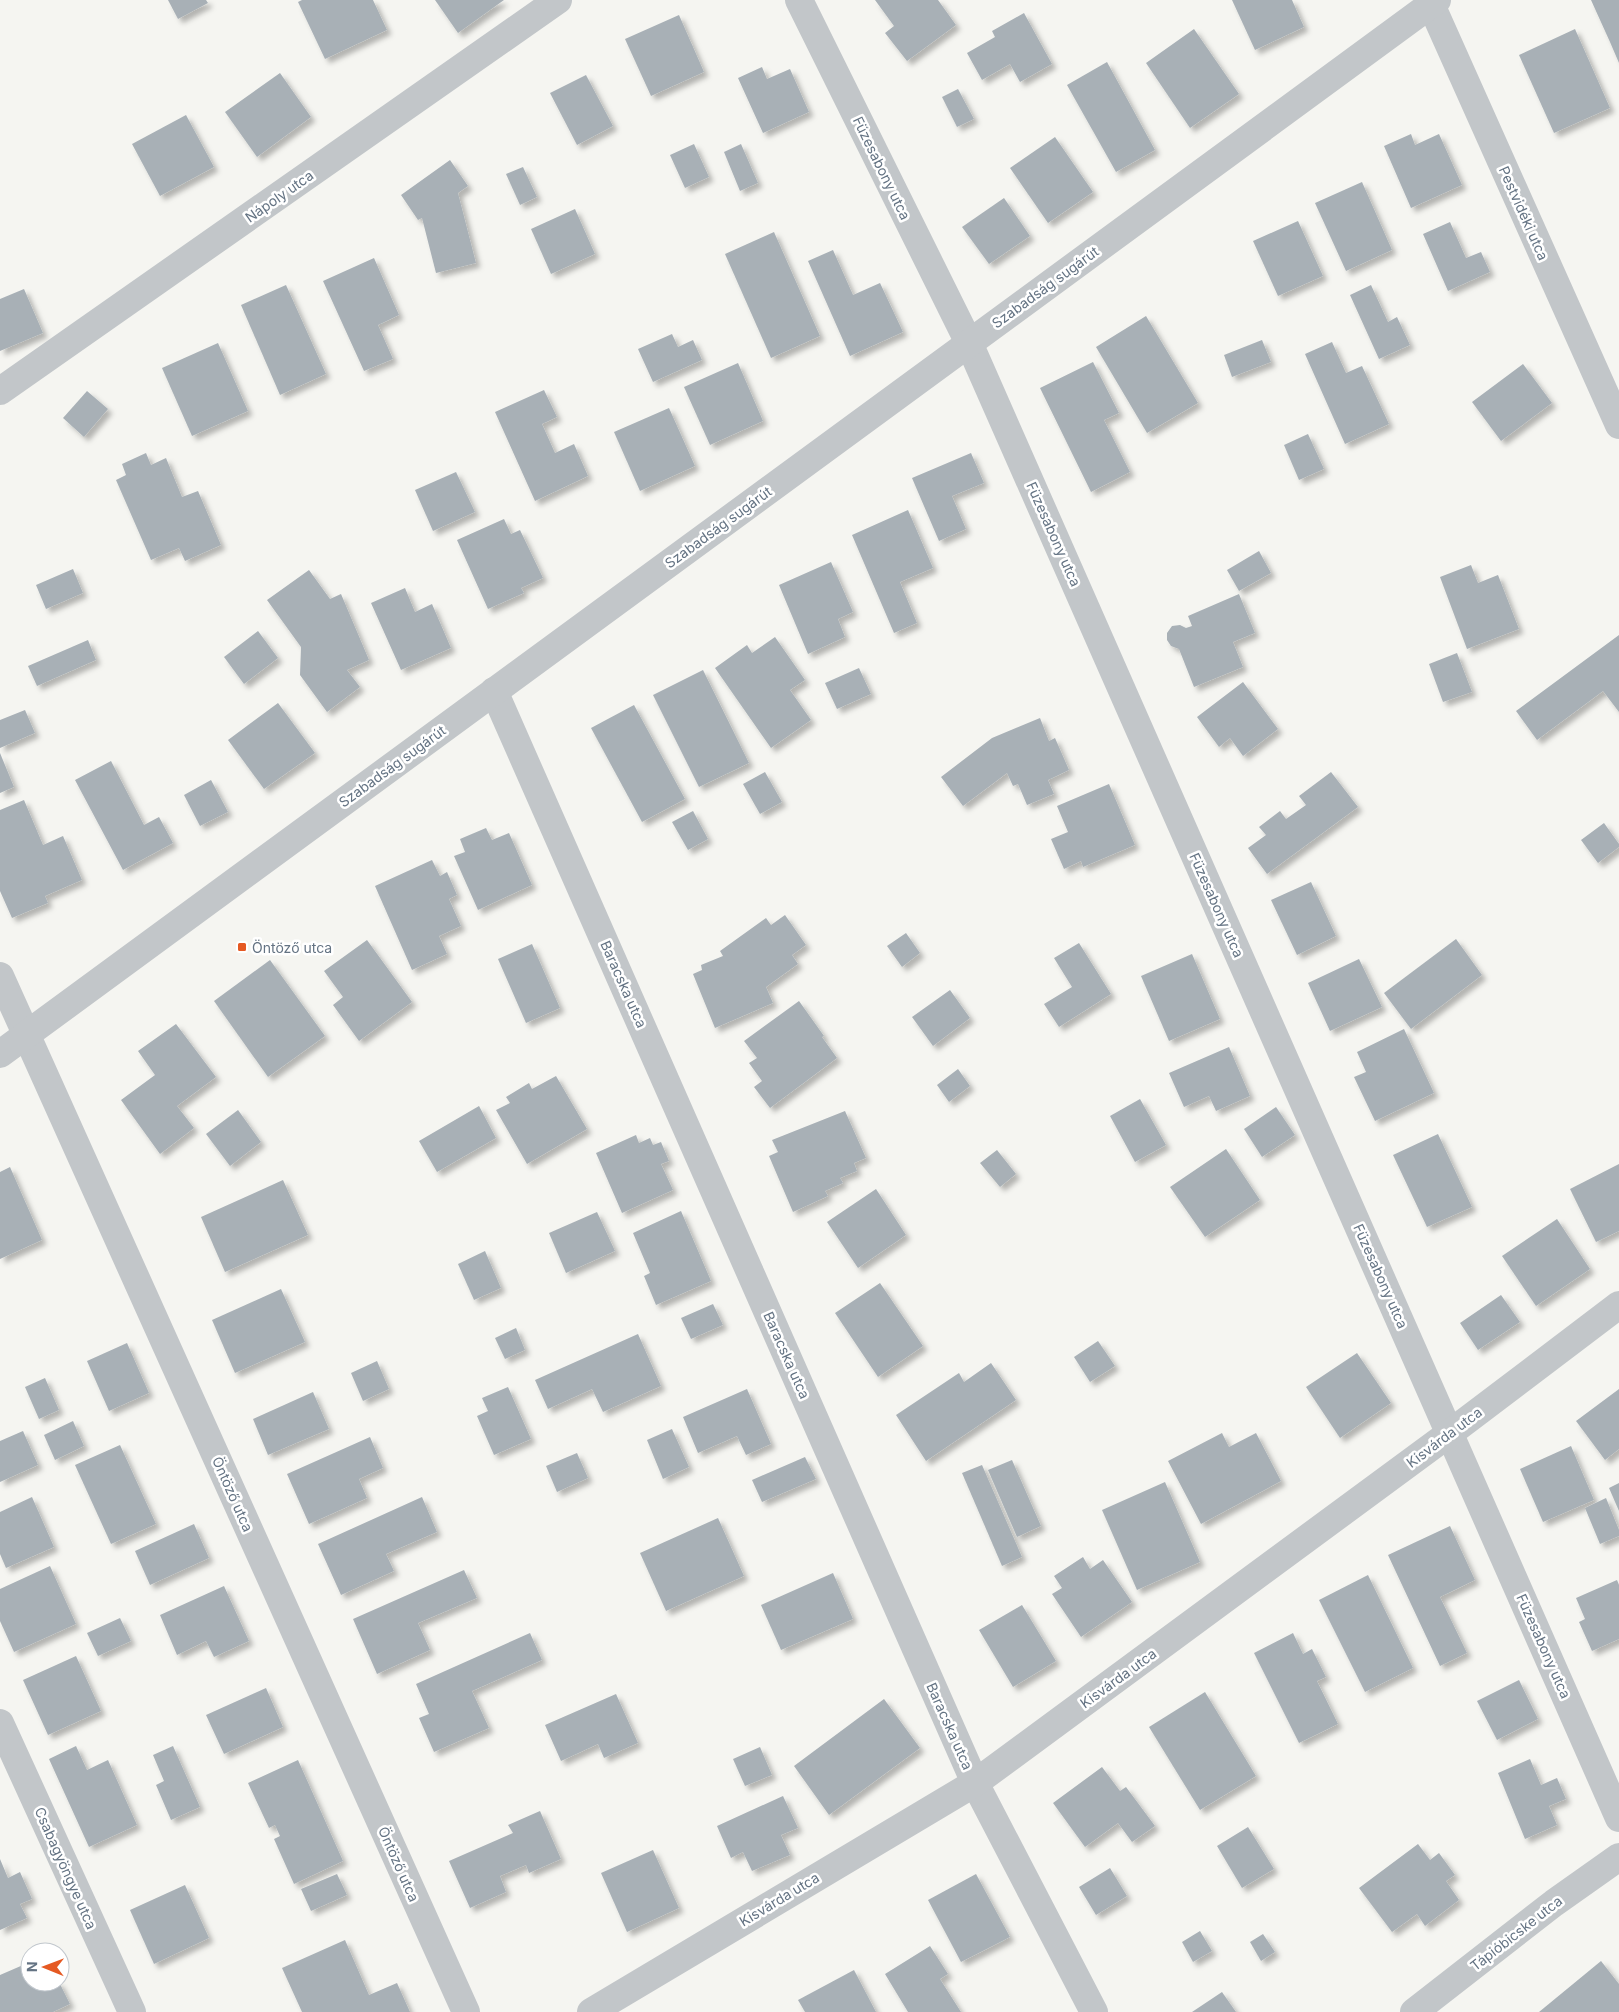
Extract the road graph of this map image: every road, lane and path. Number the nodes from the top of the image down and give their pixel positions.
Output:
1 (558, 0) edge
2 (799, 0) edge
3 (1432, 1) edge
4 (969, 343) junction
5 (0, 391) edge
6 (1619, 426) edge
7 (494, 691) junction
8 (0, 976) edge
9 (25, 1035) junction
10 (0, 1054) edge
11 (1619, 1305) edge
12 (1450, 1433) junction
13 (0, 1723) edge
14 (975, 1783) junction
15 (1619, 1818) edge
16 (1619, 1857) edge
17 (132, 2012) edge
18 (466, 2012) edge
19 (591, 2012) edge
20 (1094, 2012) edge
21 (1414, 2012) edge

1 - 5 street, Nápoly utca
2 - 4 street, Füzesabony utca
3 - 4 street, Szabadság sugárút
3 - 6 street, Pestvidéki utca
4 - 7 street, Szabadság sugárút
4 - 12 street, Füzesabony utca
7 - 9 street, Szabadság sugárút
7 - 14 street, Baracska utca
8 - 9 street, Öntöző utca
9 - 10 street, Szabadság sugárút
9 - 18 street, Öntöző utca
11 - 12 street, Kisvárda utca
12 - 14 street, Kisvárda utca
12 - 15 street, Füzesabony utca
13 - 17 street, Csabagyöngye utca
14 - 19 street, Kisvárda utca
14 - 20 street, Baracska utca
16 - 21 street, Tápióbicske utca

